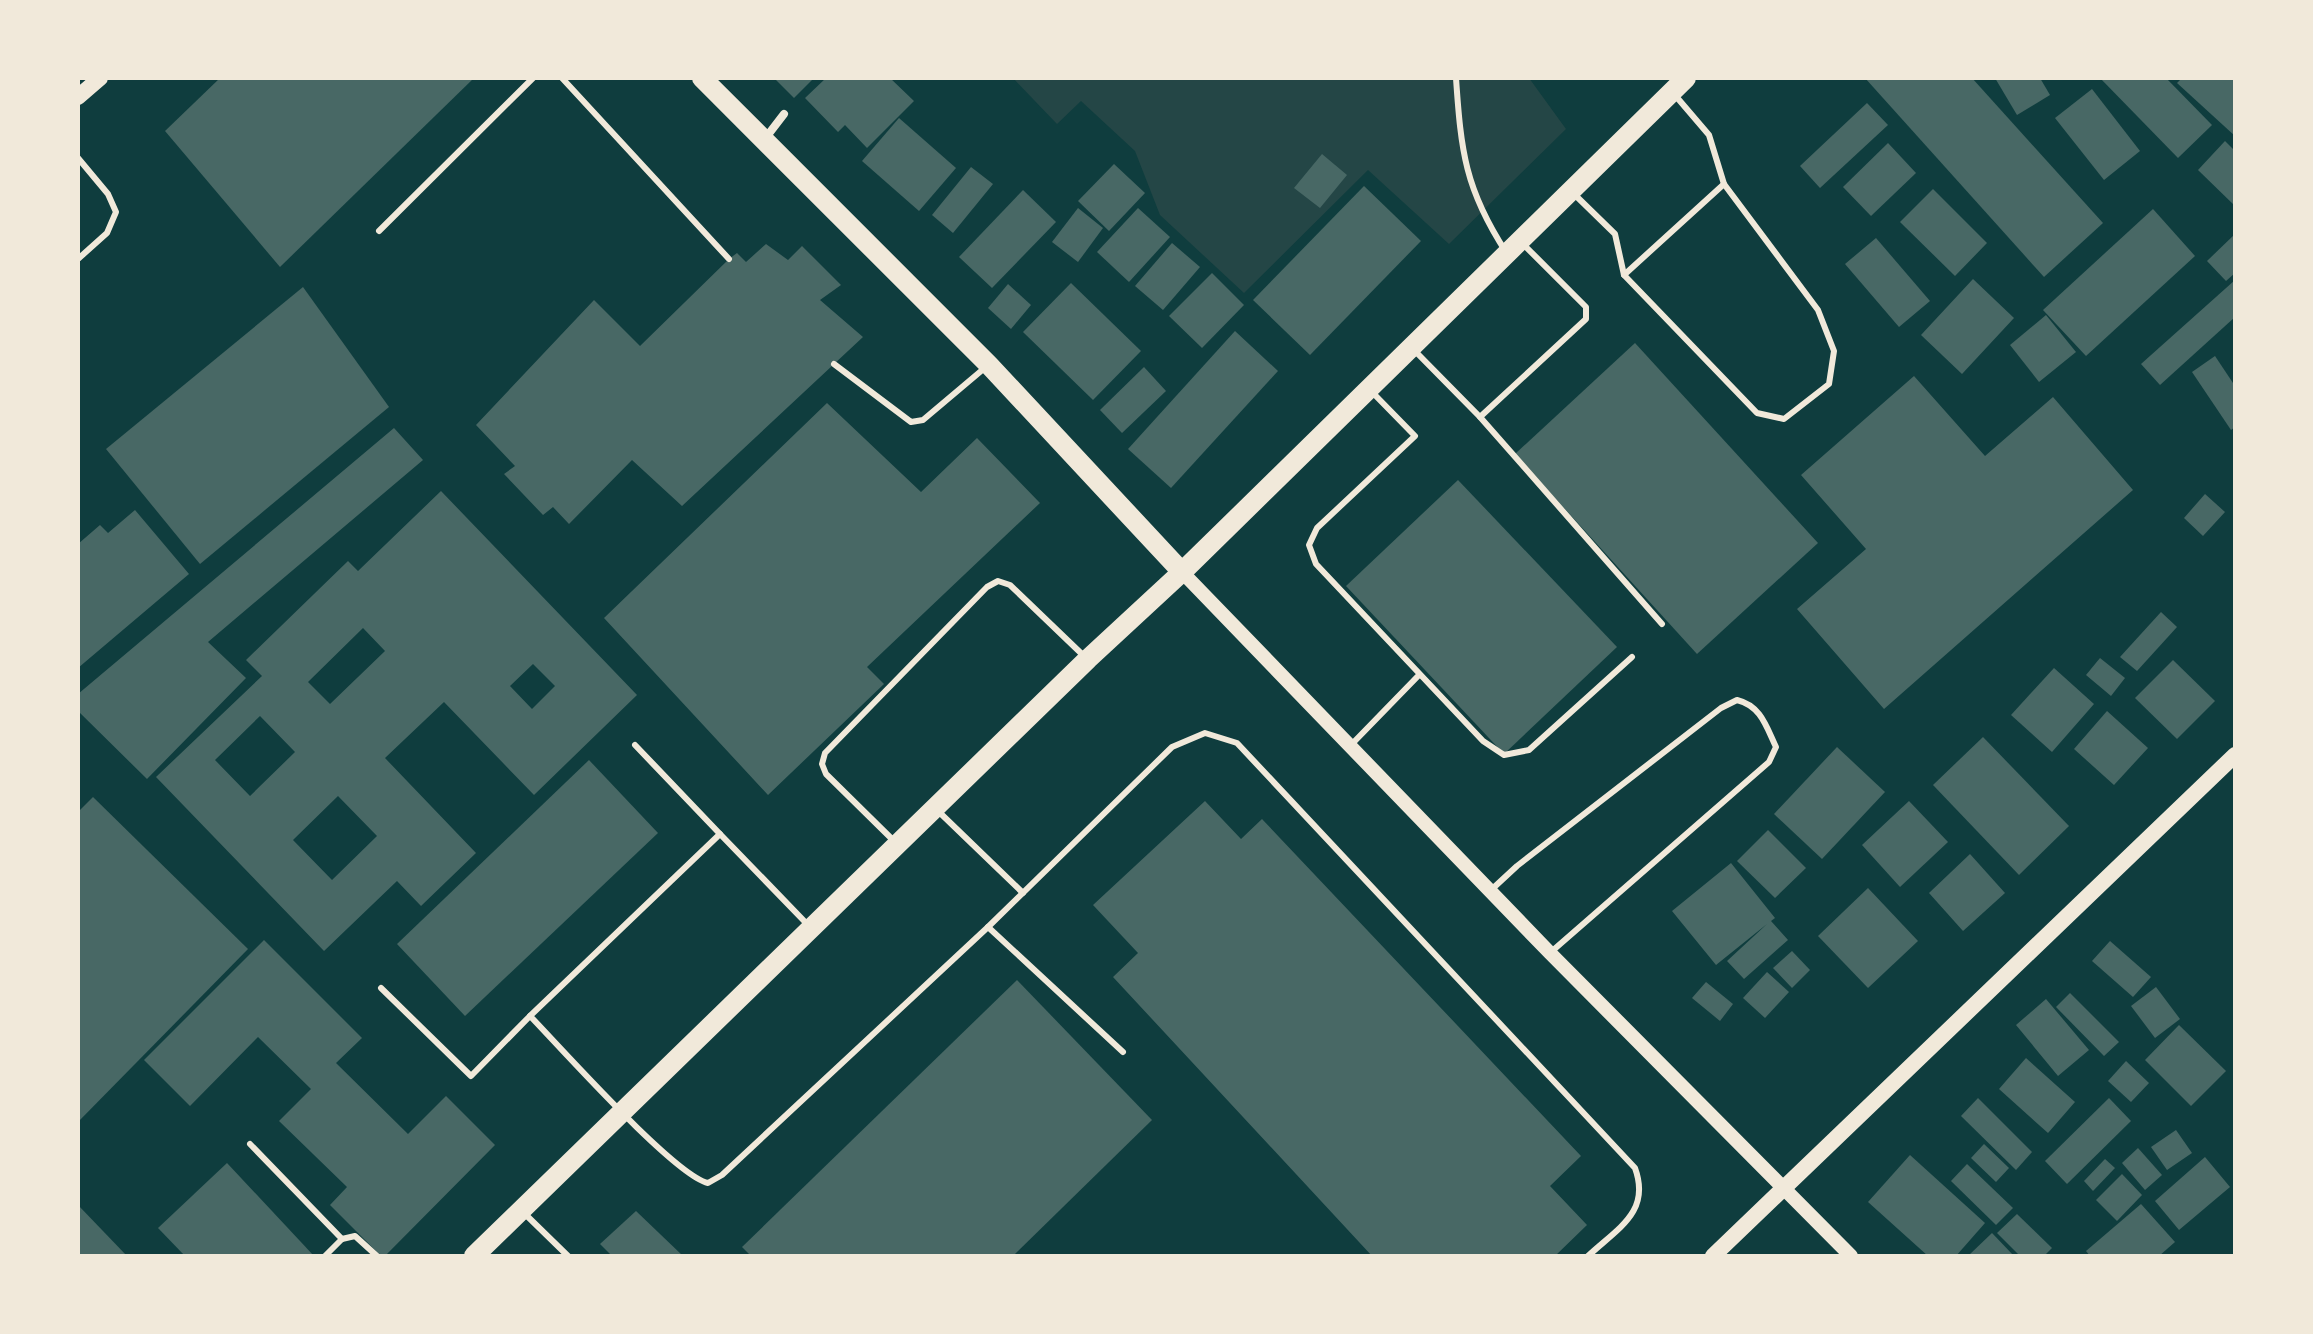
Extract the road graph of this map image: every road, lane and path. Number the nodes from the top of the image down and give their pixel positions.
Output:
1 (100, 78) edge
2 (533, 78) edge
3 (562, 78) edge
4 (702, 78) edge
5 (1456, 78) edge
6 (1679, 85) edge
7 (78, 97) edge
8 (784, 114) dead end
9 (764, 140) junction
10 (78, 158) edge
11 (1724, 184) junction
12 (1571, 190) junction
13 (379, 231) dead end
14 (1513, 246) junction
15 (78, 259) edge
16 (729, 259) dead end
17 (1624, 275) junction
18 (1410, 346) junction
19 (834, 364) dead end
20 (989, 365) junction
21 (1368, 388) junction
22 (1480, 417) junction
23 (1182, 572) junction
24 (1662, 624) dead end
25 (1632, 657) dead end
26 (1088, 659) junction
27 (1419, 675) junction
28 (635, 745) dead end
29 (1350, 746) junction
30 (2235, 755) edge
31 (935, 808) junction
32 (720, 834) junction
33 (898, 844) junction
34 (1490, 891) junction
35 (1023, 893) junction
36 (988, 927) junction
37 (811, 929) junction
38 (1550, 953) junction
39 (381, 988) dead end
40 (530, 1016) junction
41 (1123, 1052) dead end
42 (623, 1110) junction
43 (250, 1144) dead end
44 (1782, 1188) junction
45 (522, 1210) junction
46 (342, 1239) junction
47 (325, 1256) edge
48 (377, 1256) edge
49 (474, 1256) edge
50 (568, 1256) edge
51 (1588, 1256) edge
52 (1713, 1256) edge
53 (1851, 1256) edge

1 - 7 main road
2 - 13 lane
3 - 16 lane
4 - 9 main road
5 - 14 lane
6 - 11 lane
6 - 12 main road
8 - 9 street
9 - 20 main road
10 - 15 lane
11 - 17 lane
11 - 17 lane
12 - 14 main road
12 - 17 lane
14 - 18 main road
14 - 22 lane
18 - 21 main road
18 - 22 lane
19 - 20 lane
20 - 23 main road
21 - 23 main road
21 - 27 lane
22 - 24 lane
23 - 26 main road
23 - 29 street
25 - 27 lane
26 - 31 main road
26 - 33 lane
27 - 29 lane
28 - 32 lane
29 - 34 street
30 - 44 main road
31 - 33 main road
31 - 35 lane
32 - 37 lane
32 - 40 lane
33 - 37 main road
34 - 38 street
34 - 38 lane
35 - 36 lane
35 - 51 lane
36 - 41 lane
36 - 42 lane
37 - 42 main road
38 - 44 street
39 - 40 lane
40 - 42 lane
42 - 45 main road
43 - 46 lane
44 - 52 main road
44 - 53 street
45 - 49 main road
45 - 50 lane
46 - 47 lane
46 - 48 lane

